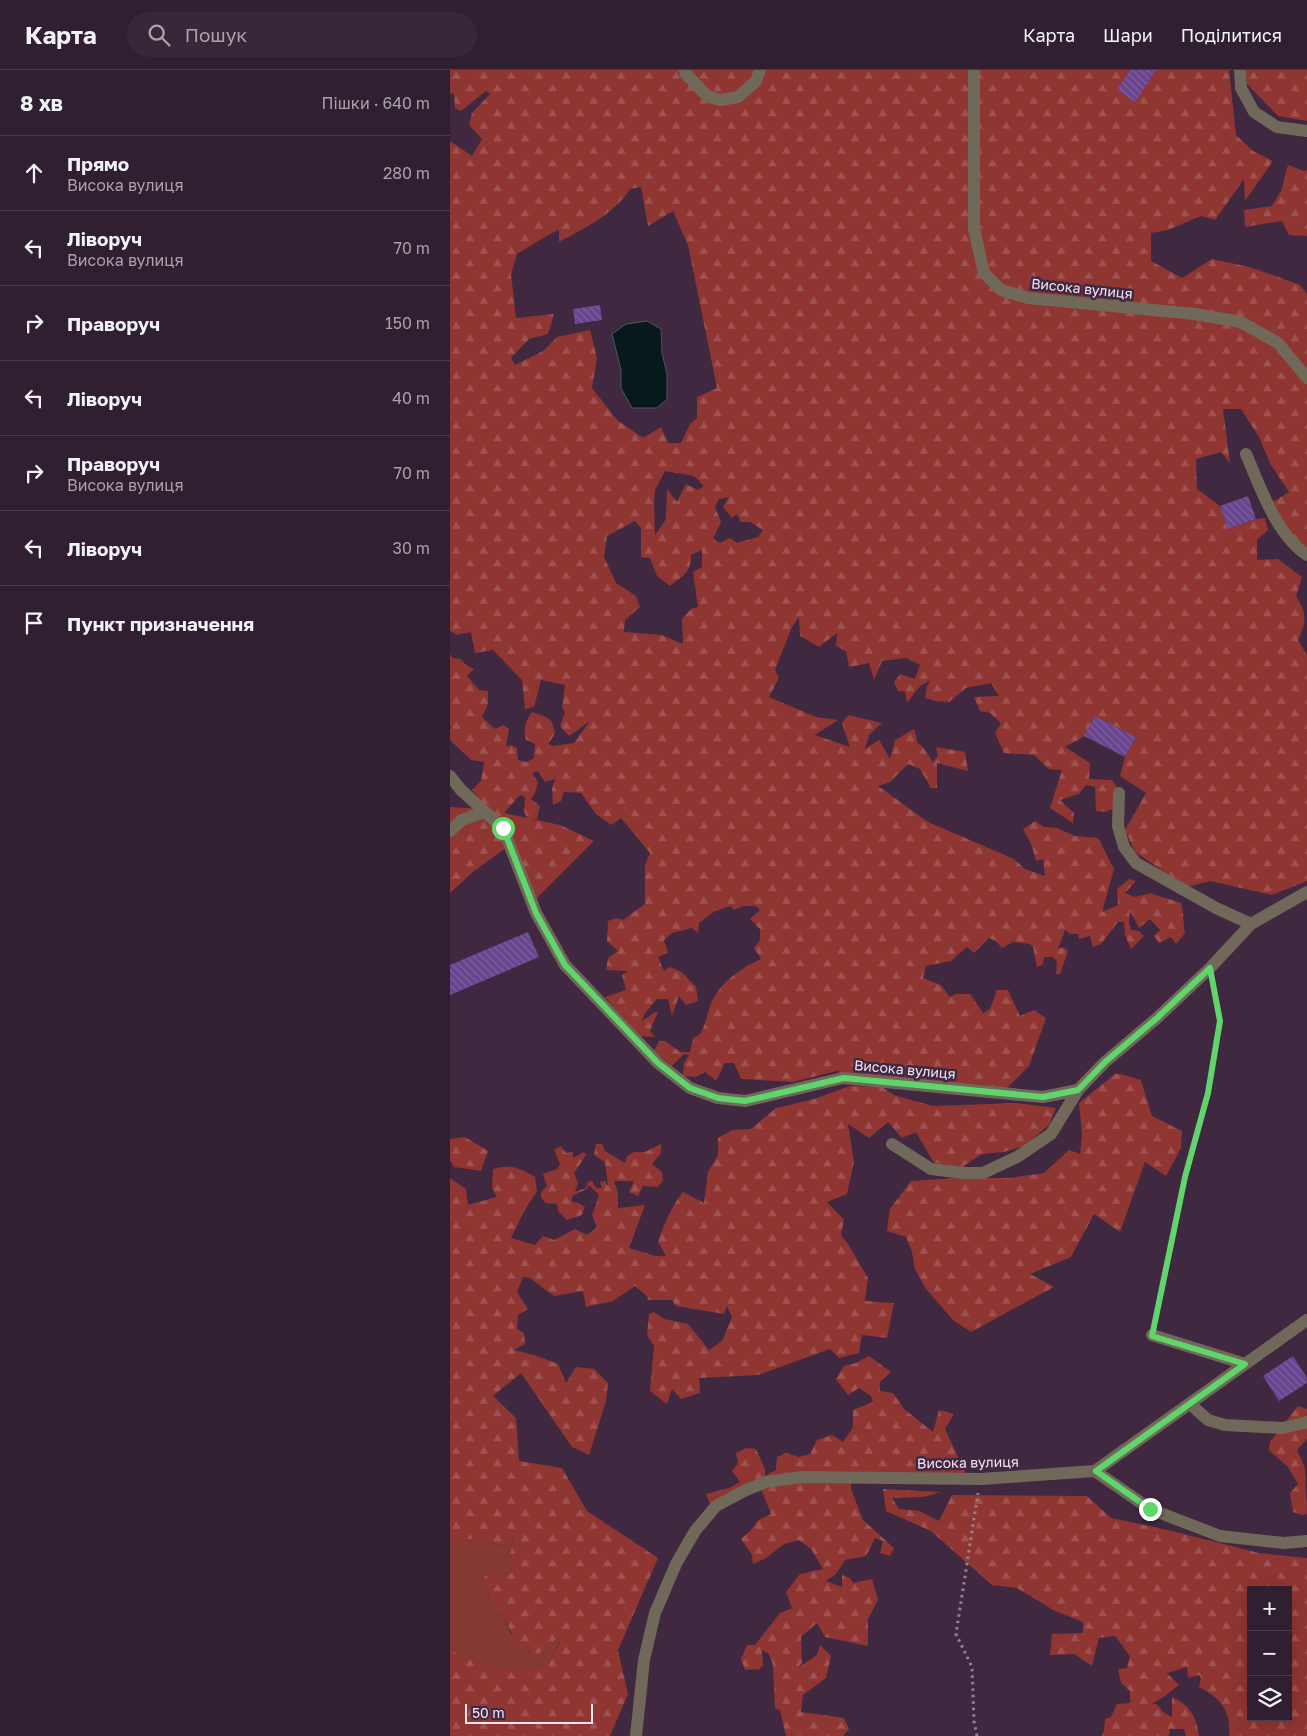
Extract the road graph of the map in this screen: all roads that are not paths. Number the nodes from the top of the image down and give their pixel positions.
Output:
1 (685, 70) edge
2 (760, 70) edge
3 (974, 70) edge
4 (1240, 70) edge
5 (1307, 131) edge
6 (1307, 378) edge
7 (1246, 454) dead end
8 (1307, 555) edge
9 (450, 776) edge
10 (1119, 793) dead end
11 (484, 812) junction
12 (450, 831) edge
13 (1307, 892) edge
14 (1251, 924) junction
15 (1078, 1090) junction
16 (892, 1144) dead end
17 (1307, 1320) edge
18 (1152, 1336) road end
19 (1245, 1364) junction
20 (1190, 1404) junction
21 (1307, 1422) edge
22 (1096, 1471) junction
23 (1307, 1541) edge
24 (636, 1736) edge

1 - 2 street
3 - 6 street, Висока вулиця
4 - 5 street
7 - 8 street
9 - 11 street, Висока вулиця
10 - 14 street
11 - 12 street
11 - 15 street, Висока вулиця
13 - 14 street
14 - 15 street
15 - 16 street
17 - 19 street
18 - 19 street
19 - 20 street
20 - 21 street
20 - 22 street
22 - 23 street
22 - 24 street, Висока вулиця

